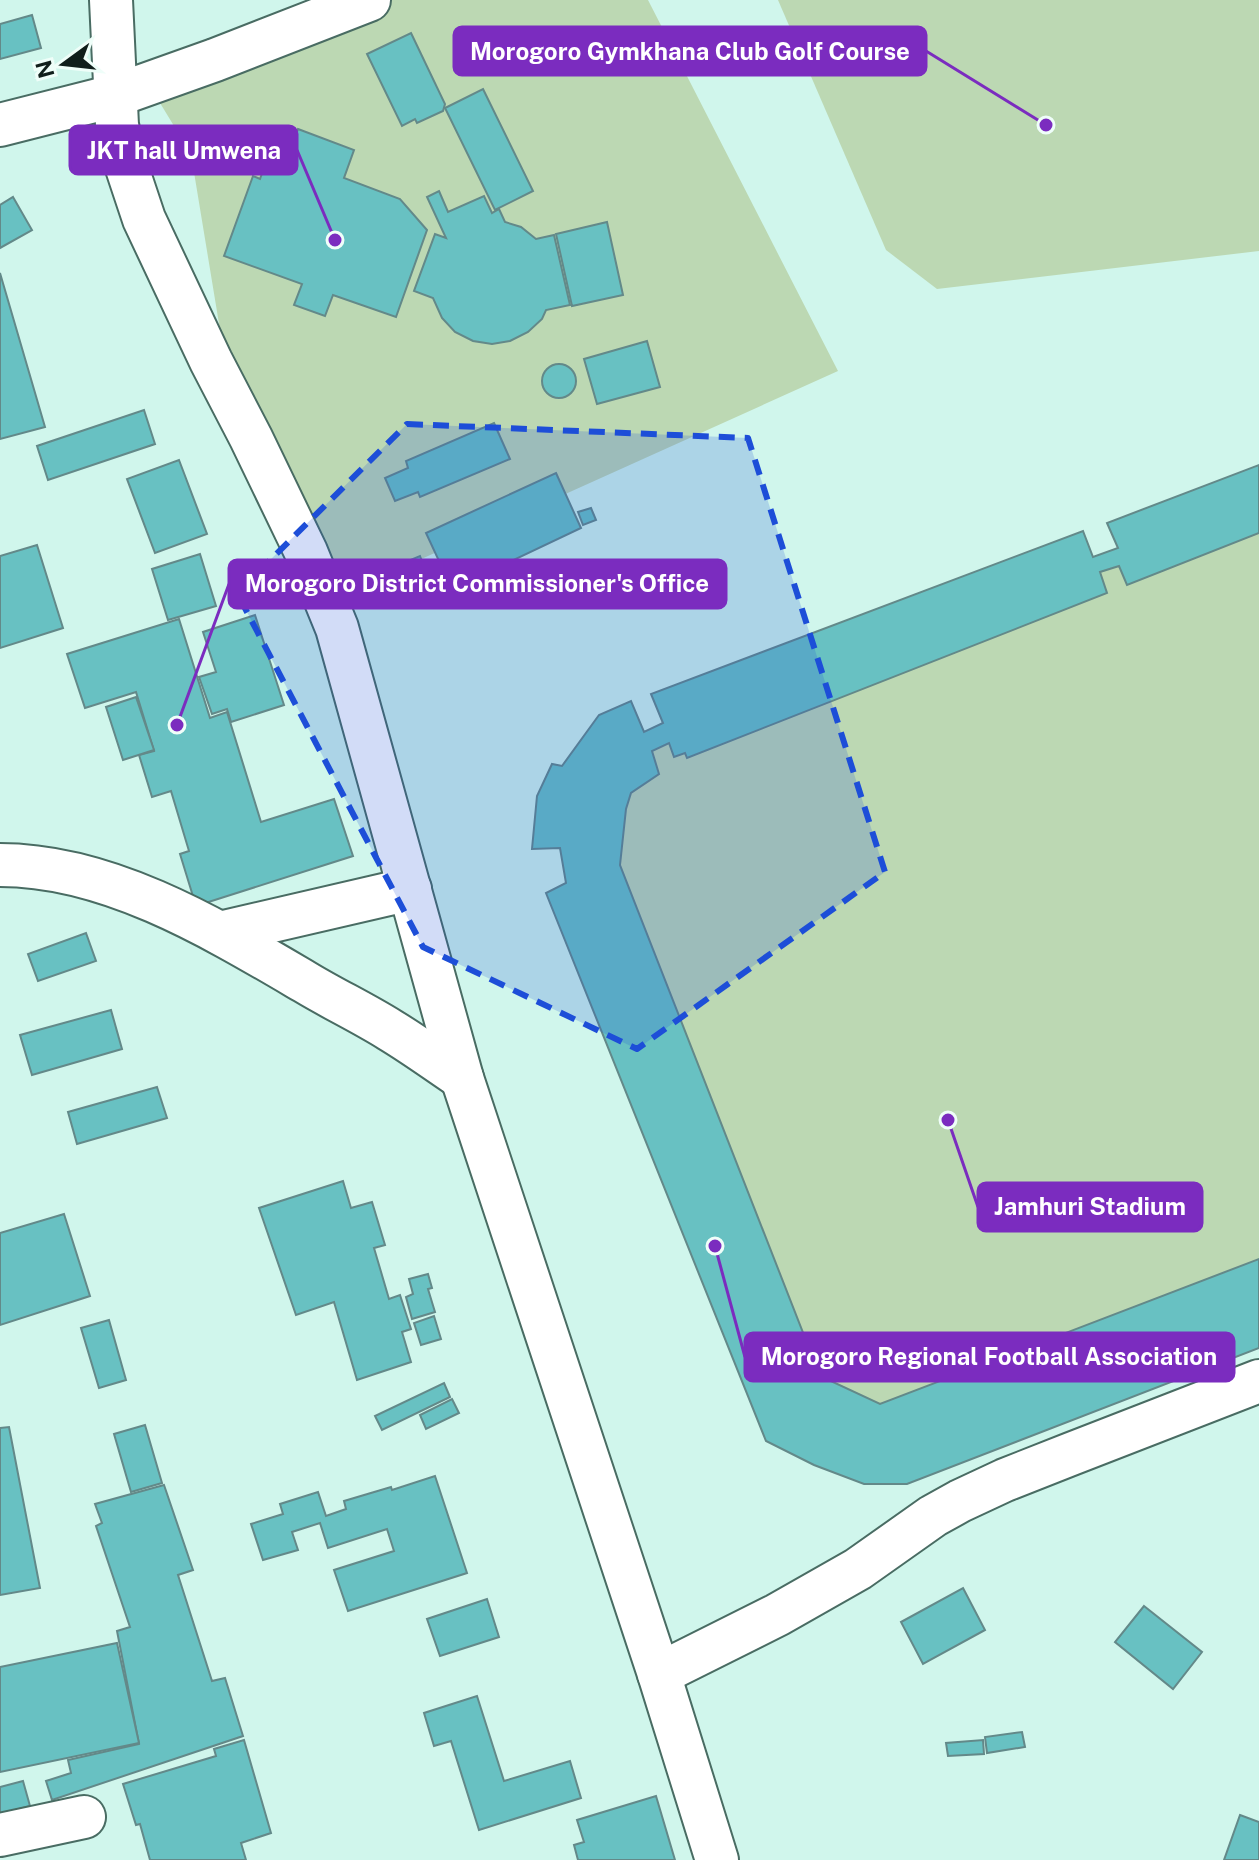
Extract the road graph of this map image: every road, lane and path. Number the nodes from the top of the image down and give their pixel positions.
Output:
1 (111, 0) edge
2 (369, 0) edge
3 (114, 96) junction
4 (0, 125) edge
5 (0, 865) edge
6 (410, 889) junction
7 (220, 933) junction
8 (462, 1078) junction
9 (1259, 1381) edge
10 (659, 1674) junction
11 (84, 1817) dead end
12 (0, 1835) edge
13 (717, 1860) edge

1 - 3 street
2 - 3 street
3 - 4 street
3 - 6 street
5 - 7 street
6 - 7 street
6 - 8 street
7 - 8 street
8 - 10 street
9 - 10 street
10 - 13 street
11 - 12 street

